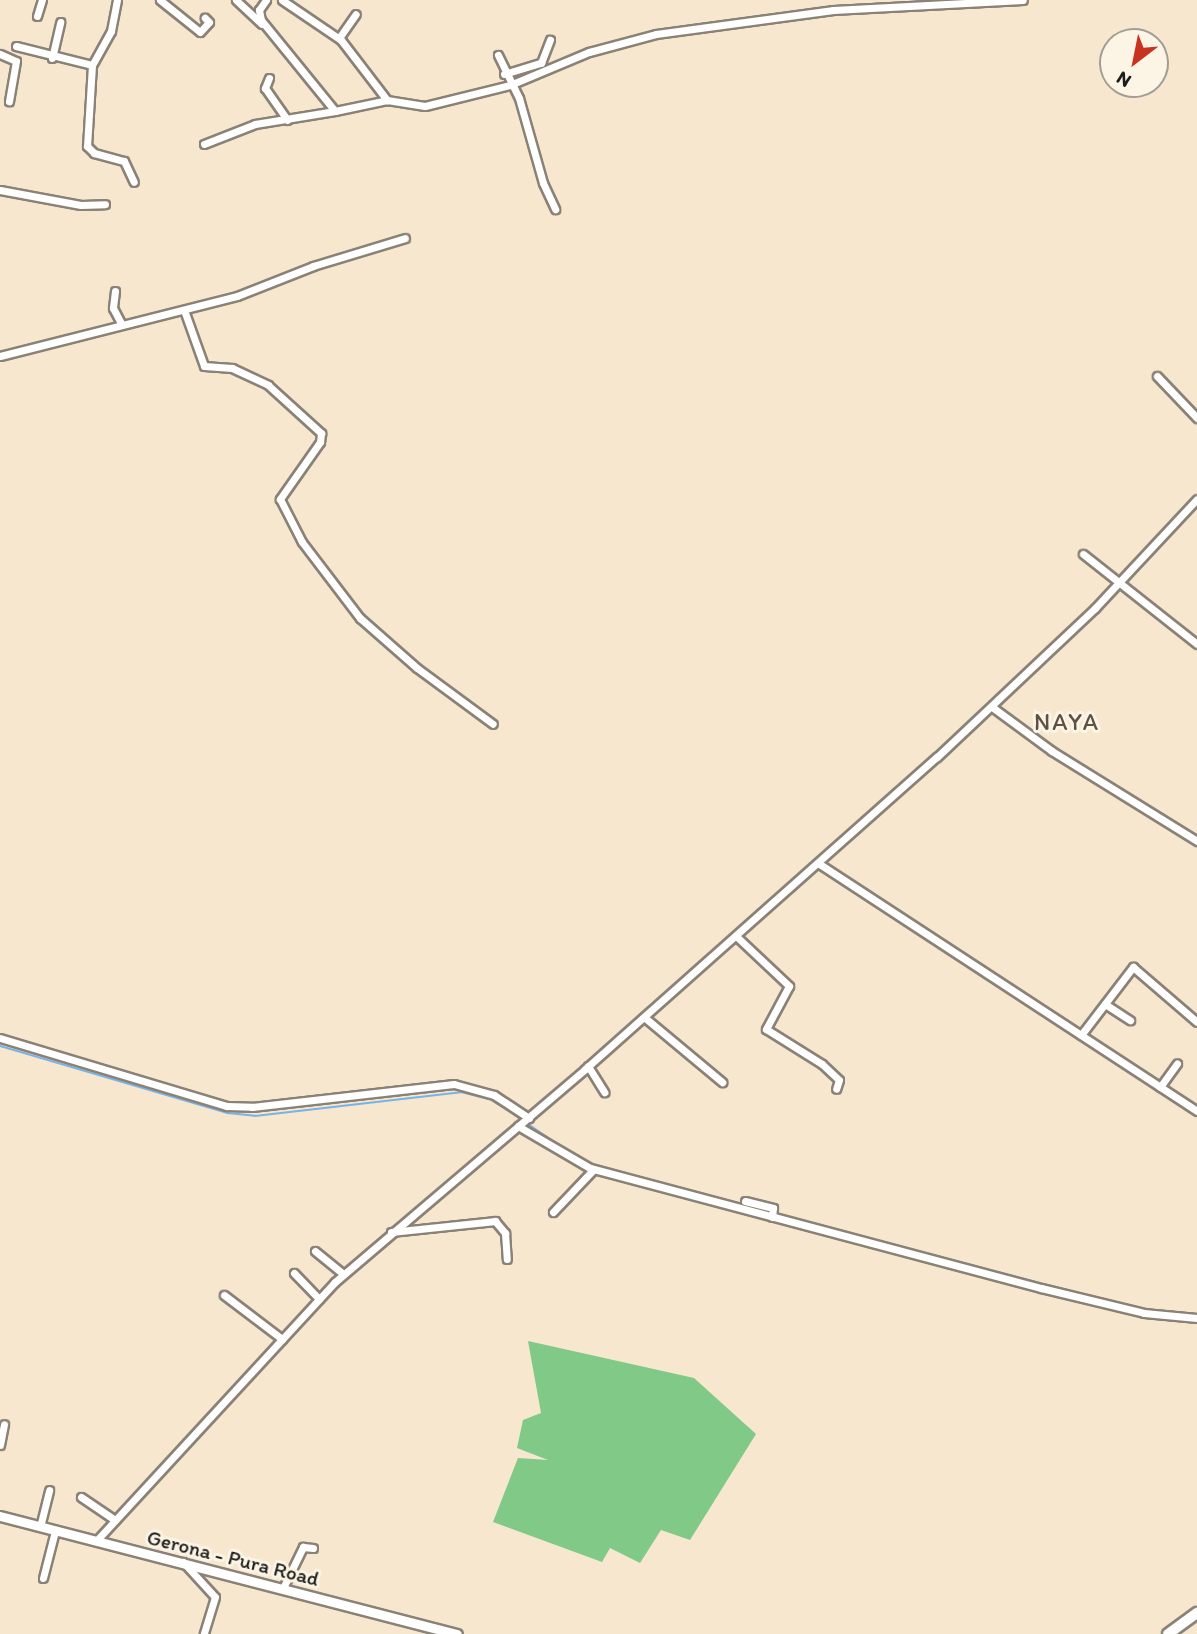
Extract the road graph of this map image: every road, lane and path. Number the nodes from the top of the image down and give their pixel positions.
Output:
1 (41, 0) edge
2 (117, 0) edge
3 (160, 0) edge
4 (236, 0) edge
5 (266, 0) edge
6 (282, 0) edge
7 (1023, 0) edge
8 (356, 14) dead end
9 (37, 16) dead end
10 (205, 18) dead end
11 (60, 22) dead end
12 (273, 33) junction
13 (339, 38) junction
14 (550, 40) dead end
15 (16, 46) dead end
16 (0, 54) edge
17 (498, 55) dead end
18 (52, 58) junction
19 (92, 65) junction
20 (504, 74) junction
21 (269, 78) dead end
22 (510, 85) junction
23 (387, 100) junction
24 (9, 101) dead end
25 (335, 111) junction
26 (286, 120) junction
27 (204, 144) dead end
28 (134, 183) dead end
29 (0, 190) edge
30 (105, 204) dead end
31 (555, 209) dead end
32 (405, 238) dead end
33 (115, 291) dead end
34 (184, 310) junction
35 (122, 325) junction
36 (0, 356) edge
37 (1157, 376) dead end
38 (1197, 418) edge
39 (1196, 502) edge
40 (1083, 554) dead end
41 (1120, 582) junction
42 (1197, 644) edge
43 (992, 707) junction
44 (493, 724) dead end
45 (1197, 841) edge
46 (818, 863) junction
47 (736, 936) junction
48 (1105, 1004) junction
49 (644, 1017) junction
50 (1130, 1020) dead end
51 (1197, 1023) edge
52 (1081, 1035) junction
53 (0, 1038) edge
54 (1177, 1064) dead end
55 (589, 1066) junction
56 (722, 1082) dead end
57 (1160, 1087) junction
58 (836, 1088) dead end
59 (604, 1092) dead end
60 (1197, 1111) edge
61 (529, 1118) junction
62 (518, 1126) junction
63 (594, 1169) junction
64 (745, 1201) dead end
65 (553, 1212) dead end
66 (772, 1214) junction
67 (390, 1232) junction
68 (315, 1251) dead end
69 (507, 1259) dead end
70 (294, 1273) dead end
71 (343, 1274) junction
72 (224, 1295) dead end
73 (319, 1298) junction
74 (1197, 1318) edge
75 (282, 1339) junction
76 (4, 1424) dead end
77 (0, 1445) edge
78 (49, 1489) dead end
79 (81, 1497) dead end
80 (0, 1516) edge
81 (115, 1520) junction
82 (40, 1527) junction
83 (55, 1531) junction
84 (96, 1541) junction
85 (313, 1548) dead end
86 (182, 1562) junction
87 (43, 1578) dead end
88 (283, 1588) junction
89 (1197, 1613) edge
90 (204, 1634) edge
91 (457, 1634) edge
92 (1168, 1634) edge

1 - 9 street
2 - 19 street
3 - 10 street
4 - 12 street
5 - 12 street
6 - 13 street
7 - 22 street
8 - 13 street
11 - 18 street
12 - 25 street
13 - 23 street
14 - 20 street
15 - 18 street
16 - 24 street
17 - 20 street
18 - 19 street
19 - 28 street
20 - 22 street
21 - 26 street
22 - 23 street
22 - 31 street
23 - 25 street
25 - 26 street
26 - 27 street
29 - 30 street
32 - 34 street
33 - 35 street
34 - 35 street
34 - 44 street
35 - 36 street
37 - 38 street
39 - 41 street
40 - 41 street
41 - 42 street
41 - 43 street
43 - 45 street
43 - 46 street
46 - 47 street
46 - 52 street
47 - 49 street
47 - 58 street
48 - 50 street
48 - 51 street
48 - 52 street
49 - 55 street
49 - 56 street
52 - 57 street
53 - 61 street
54 - 57 street
55 - 59 street
55 - 61 street
57 - 60 street
61 - 62 street
62 - 63 street
62 - 67 street
63 - 65 street
63 - 66 street
64 - 66 street
66 - 74 street
67 - 69 street
67 - 71 street
68 - 71 street
70 - 73 street
71 - 73 street
72 - 75 street
73 - 75 street
75 - 81 street
76 - 77 street
78 - 82 street
79 - 81 street
80 - 82 main road, Gerona - Pura Road
81 - 84 street
82 - 83 main road, Gerona - Pura Road
83 - 84 main road, Gerona - Pura Road
83 - 87 street
84 - 86 main road, Gerona - Pura Road
85 - 88 street
86 - 88 main road, Gerona - Pura Road
86 - 90 street
88 - 91 main road, Gerona - Pura Road
89 - 92 highway

